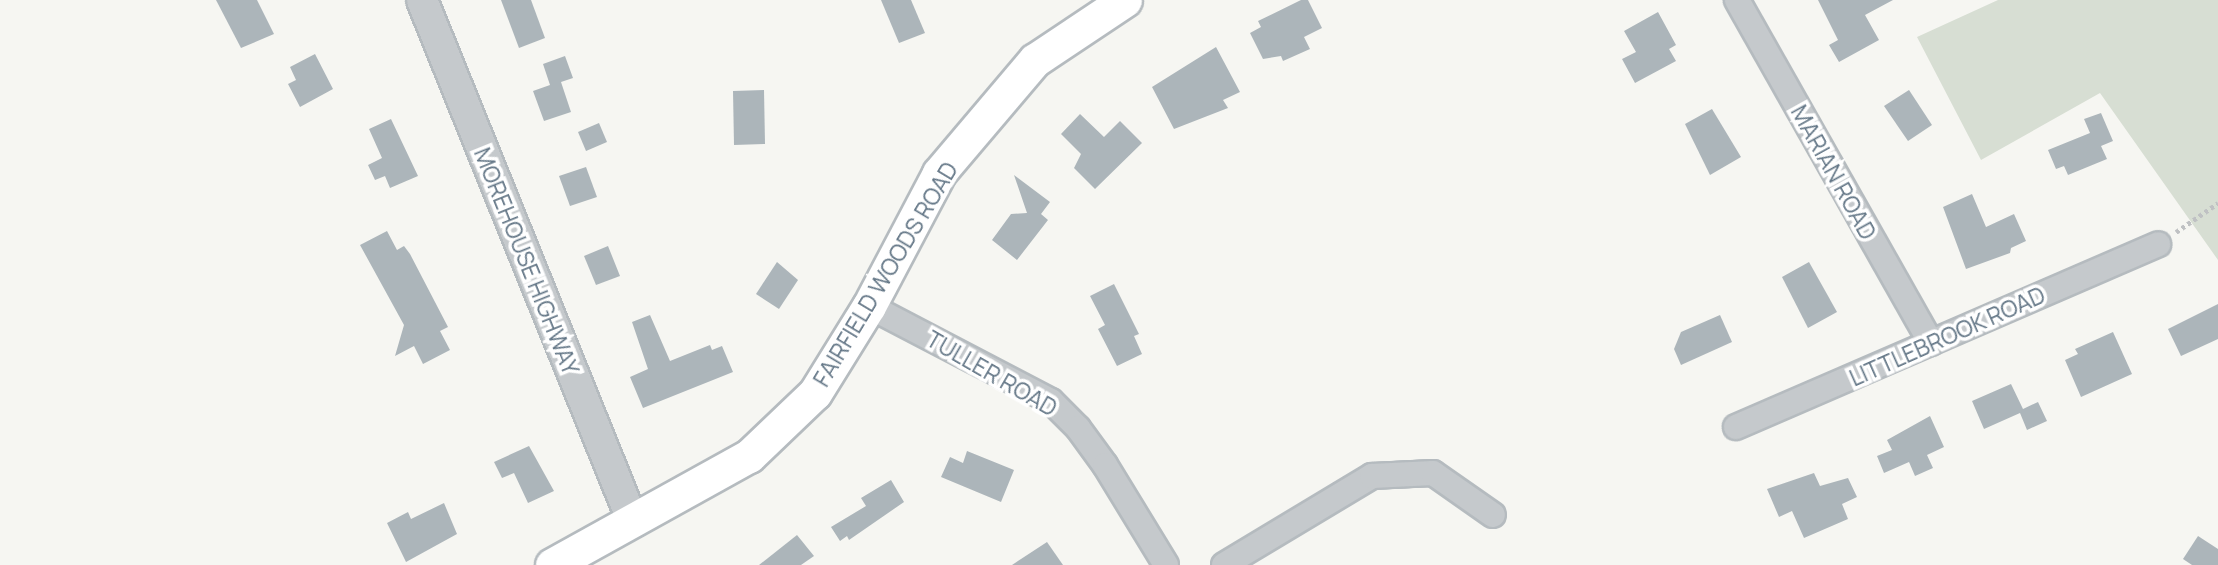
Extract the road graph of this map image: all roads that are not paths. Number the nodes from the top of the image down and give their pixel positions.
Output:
1 (422, 0) edge
2 (1125, 0) edge
3 (1737, 0) edge
4 (2158, 244) road end
5 (869, 306) junction
6 (1931, 344) junction
7 (1736, 427) dead end
8 (1493, 515) dead end
9 (633, 522) junction
10 (552, 565) edge
11 (1166, 565) edge
12 (1224, 565) edge

1 - 9 street, MOREHOUSE HIGHWAY
2 - 5 main road, FAIRFIELD WOODS ROAD
3 - 6 street, MARIAN ROAD
4 - 6 street, LITTLEBROOK ROAD
5 - 9 main road, FAIRFIELD WOODS ROAD
5 - 11 street, TULLER ROAD
6 - 7 street, LITTLEBROOK ROAD
8 - 12 street
9 - 10 main road, FAIRFIELD WOODS ROAD

